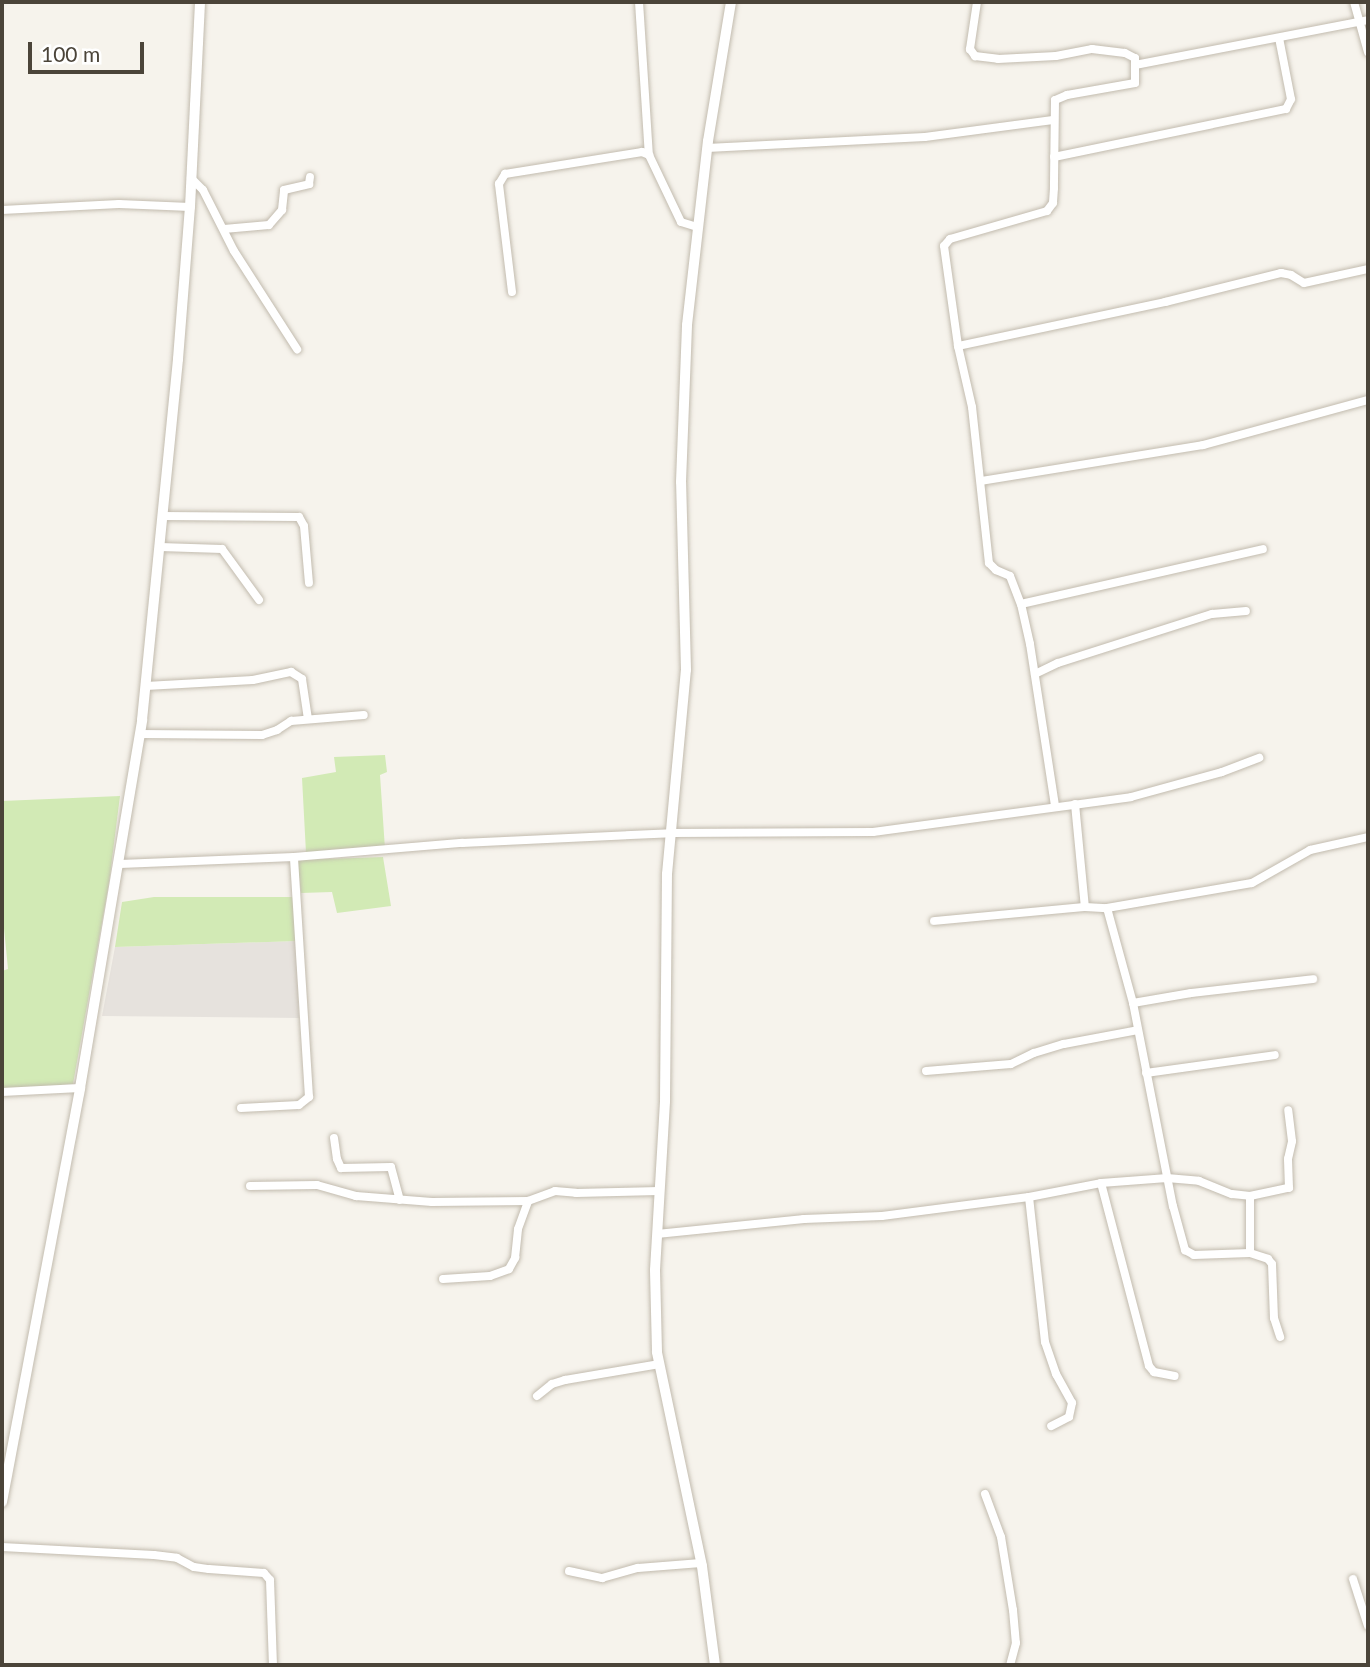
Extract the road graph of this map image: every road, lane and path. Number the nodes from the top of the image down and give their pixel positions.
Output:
1 (200, 2) edge
2 (639, 2) edge
3 (731, 2) edge
4 (977, 2) edge
5 (1354, 2) edge
6 (1364, 21) edge
7 (1279, 38) junction
8 (1368, 52) edge
9 (1135, 65) junction
10 (1053, 121) junction
11 (707, 149) junction
12 (649, 155) junction
13 (1054, 157) junction
14 (310, 177) dead end
15 (191, 178) junction
16 (190, 207) junction
17 (2, 210) edge
18 (697, 228) junction
19 (224, 229) junction
20 (1368, 269) edge
21 (512, 292) dead end
22 (958, 346) junction
23 (297, 349) dead end
24 (1368, 400) edge
25 (981, 481) junction
26 (162, 516) junction
27 (160, 547) junction
28 (1263, 549) dead end
29 (309, 583) dead end
30 (259, 600) dead end
31 (1021, 604) junction
32 (1246, 611) dead end
33 (1035, 674) junction
34 (146, 686) junction
35 (364, 715) dead end
36 (308, 719) junction
37 (140, 734) junction
38 (1259, 758) dead end
39 (1075, 804) junction
40 (1055, 806) junction
41 (671, 834) junction
42 (1368, 837) edge
43 (294, 857) junction
44 (120, 864) junction
45 (1085, 907) junction
46 (1107, 908) junction
47 (934, 921) dead end
48 (1313, 979) dead end
49 (1133, 1003) junction
50 (1138, 1030) junction
51 (1275, 1055) dead end
52 (926, 1071) dead end
53 (1146, 1073) junction
54 (80, 1088) junction
55 (2, 1092) edge
56 (241, 1108) dead end
57 (1287, 1110) dead end
58 (334, 1138) dead end
59 (1167, 1178) junction
60 (1101, 1183) junction
61 (250, 1186) dead end
62 (659, 1191) junction
63 (1250, 1196) junction
64 (1029, 1197) junction
65 (400, 1200) junction
66 (528, 1201) junction
67 (657, 1234) junction
68 (1250, 1253) junction
69 (443, 1279) dead end
70 (1280, 1337) dead end
71 (660, 1364) junction
72 (1175, 1376) dead end
73 (537, 1396) dead end
74 (1051, 1426) dead end
75 (985, 1493) dead end
76 (2, 1502) edge
77 (2, 1547) edge
78 (701, 1563) junction
79 (569, 1571) dead end
80 (1353, 1579) dead end
81 (1368, 1626) edge
82 (273, 1665) edge
83 (715, 1665) edge
84 (1010, 1665) edge

1 - 15 street
2 - 12 street
3 - 11 street
4 - 9 street
5 - 6 street
6 - 7 street
6 - 8 street
7 - 9 street
7 - 13 street
9 - 10 street
10 - 11 street
10 - 13 street
11 - 18 street
12 - 18 street
12 - 21 street
13 - 22 street
14 - 19 street
15 - 16 street
15 - 19 street
16 - 17 street
16 - 26 street
18 - 41 street
19 - 23 street
20 - 22 street
22 - 25 street
24 - 25 street
25 - 31 street
26 - 27 street
26 - 29 street
27 - 30 street
27 - 34 street
28 - 31 street
31 - 33 street
32 - 33 street
33 - 40 street
34 - 36 street
34 - 37 street
35 - 36 street
36 - 37 street
37 - 44 street
38 - 39 street
39 - 40 street
39 - 45 street
40 - 41 street
41 - 43 street
41 - 62 street
42 - 46 street
43 - 44 street
43 - 56 street
44 - 54 street
45 - 46 street
45 - 47 street
46 - 49 street
48 - 49 street
49 - 50 street
50 - 52 street
50 - 53 street
51 - 53 street
53 - 59 street
54 - 55 street
54 - 76 street
57 - 63 street
58 - 65 street
59 - 60 street
59 - 63 street
59 - 68 street
60 - 64 street
60 - 72 street
61 - 65 street
62 - 66 street
62 - 67 street
63 - 68 street
64 - 67 street
64 - 74 street
65 - 66 street
66 - 69 street
67 - 71 street
68 - 70 street
71 - 73 street
71 - 78 street
75 - 84 street
77 - 82 street
78 - 79 street
78 - 83 street
80 - 81 street

